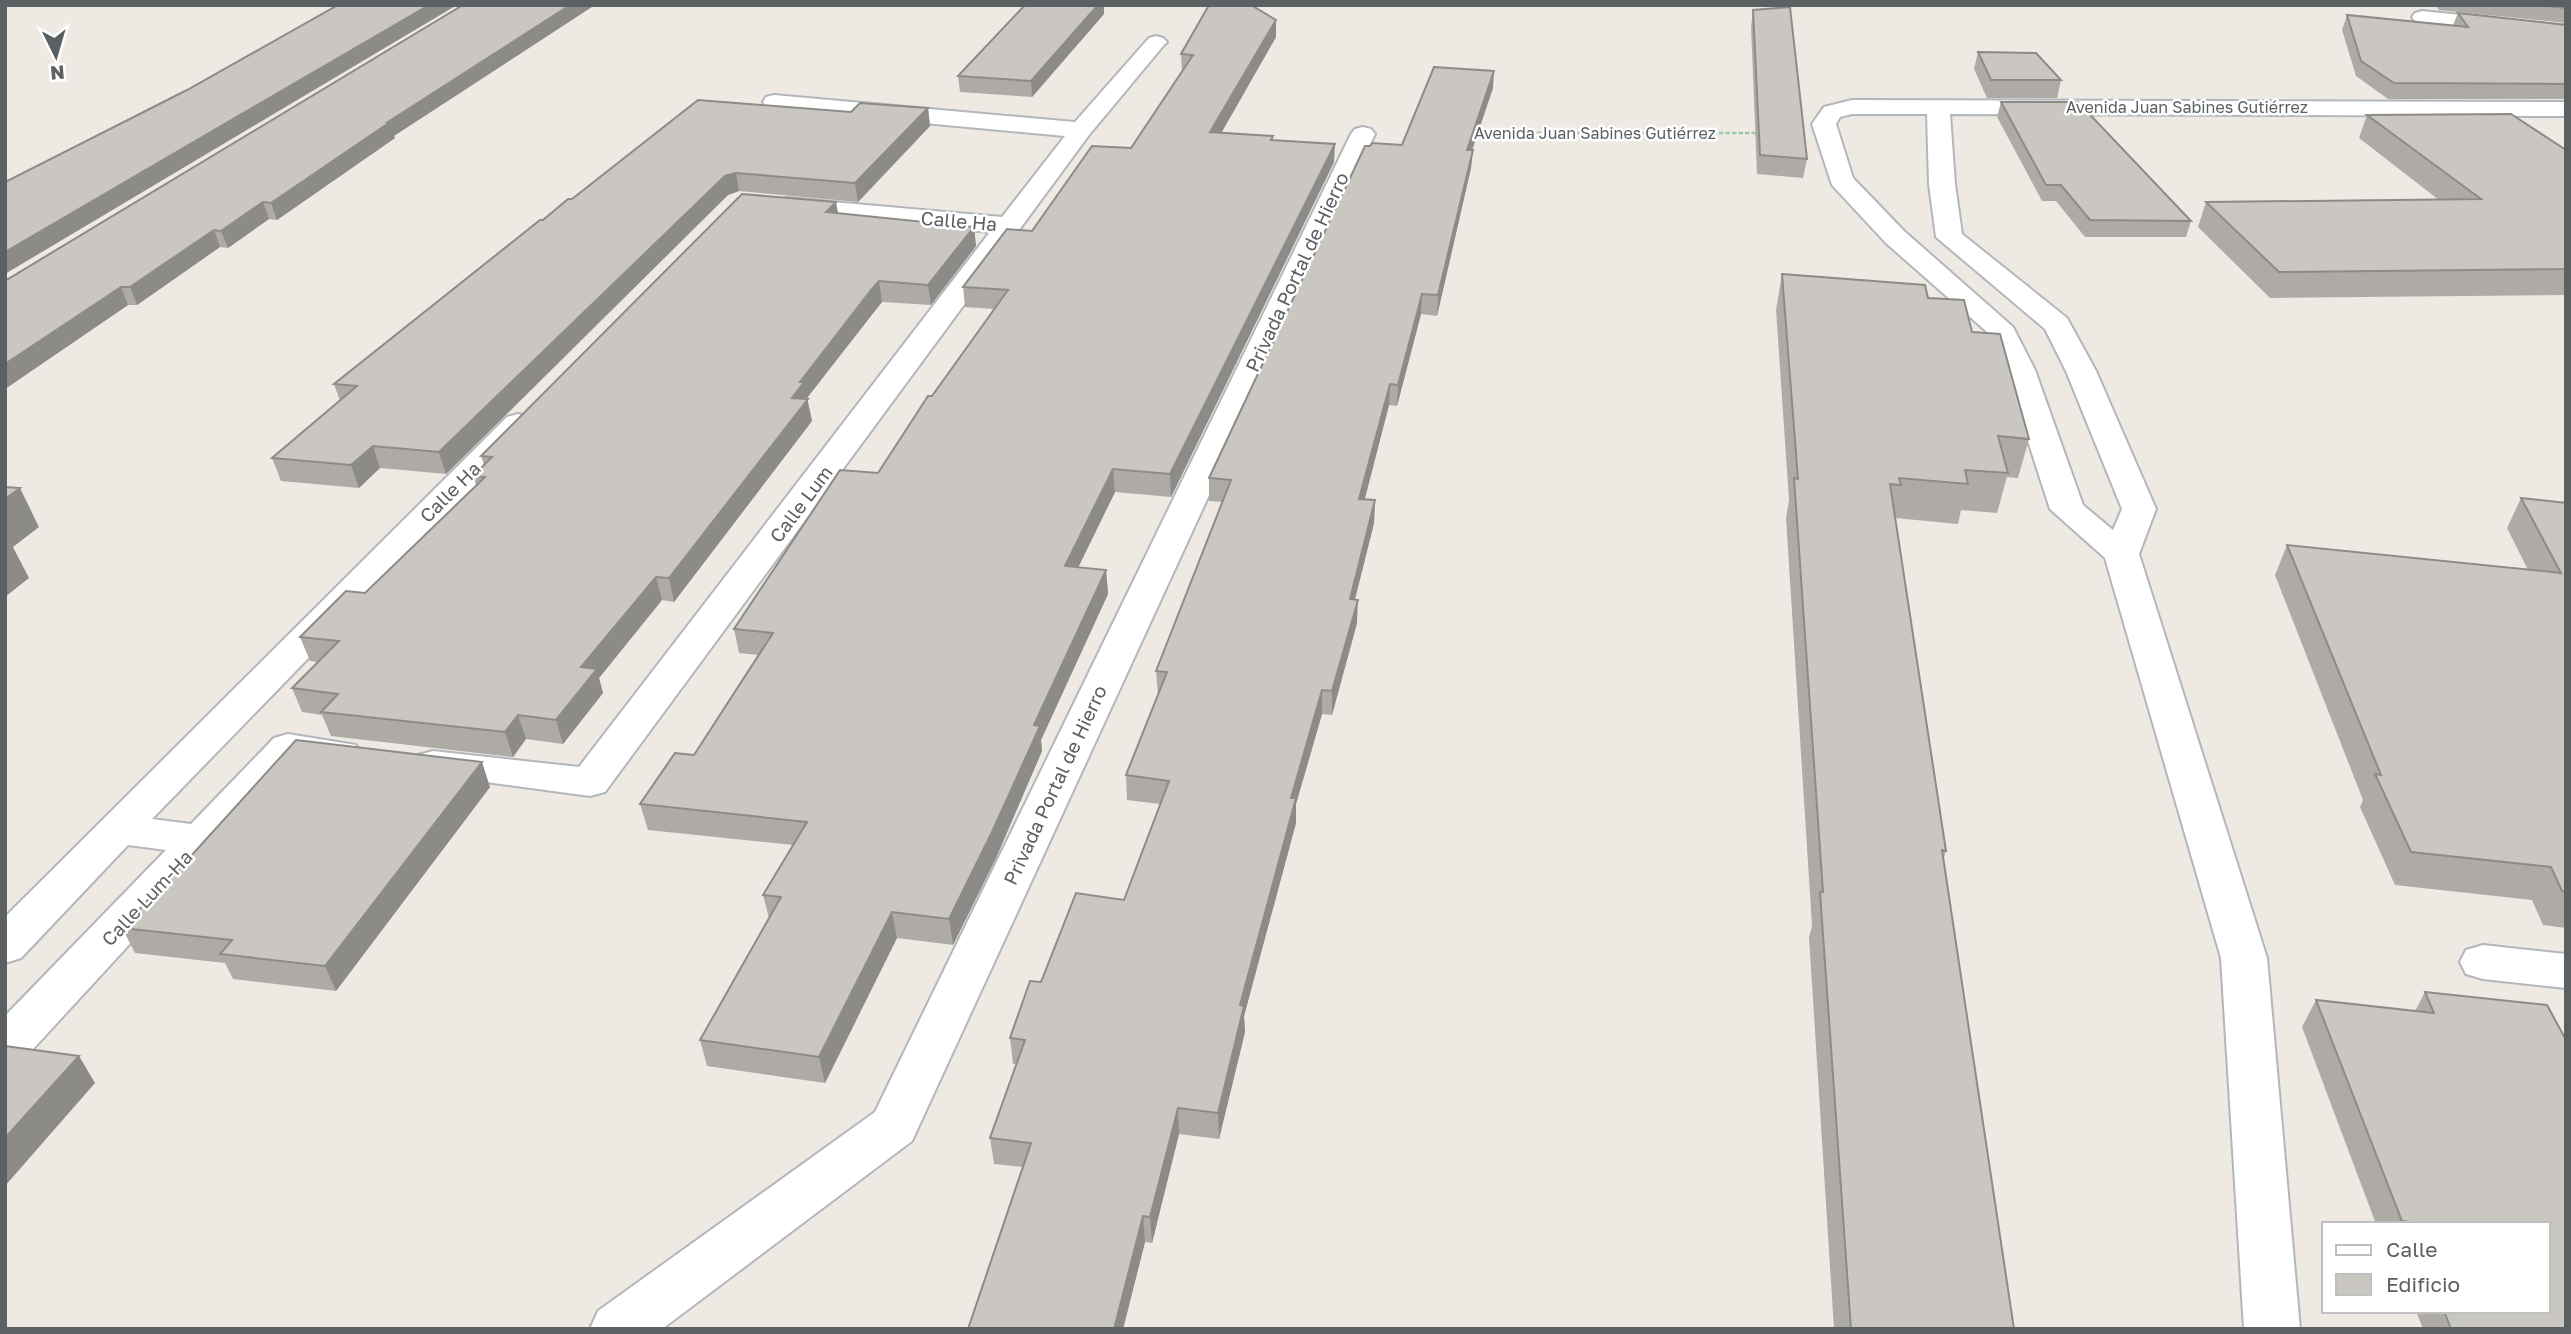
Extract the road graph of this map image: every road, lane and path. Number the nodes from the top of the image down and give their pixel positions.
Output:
1 (2422, 17) dead end
2 (2566, 32) edge
3 (1156, 42) dead end
4 (774, 102) dead end
5 (2393, 107) junction
6 (2566, 109) edge
7 (1941, 126) junction
8 (1081, 130) junction
9 (2566, 131) edge
10 (1839, 133) junction
11 (1363, 134) dead end
12 (1472, 134) edge
13 (766, 204) edge
14 (1011, 226) junction
15 (1965, 249) junction
16 (1911, 251) junction
17 (542, 400) edge
18 (2121, 554) junction
19 (288, 747) joint
20 (118, 829) junction
21 (200, 840) junction
22 (5, 946) edge
23 (2483, 962) dead end
24 (2566, 971) edge
25 (5, 1048) edge
26 (618, 1329) edge
27 (2272, 1329) edge

1 - 2 street
3 - 8 street, Calle Lum
4 - 8 street
5 - 6 street, Avenida Juan Sabines Gutiérrez
5 - 7 street, Avenida Juan Sabines Gutiérrez
5 - 9 street
7 - 10 street, Avenida Juan Sabines Gutiérrez
7 - 15 street
8 - 14 street, Calle Lum
10 - 12 path, Avenida Juan Sabines Gutiérrez
10 - 16 street
11 - 26 street, Privada Portal de Hierro
13 - 14 street, Calle Ha
14 - 19 street, Calle Lum
15 - 16 street
15 - 18 street
16 - 18 street
17 - 20 street, Calle Ha
18 - 27 street
19 - 21 street, Calle Lum-Ha
20 - 21 street
20 - 22 street
21 - 25 street, Calle Lum-Ha
23 - 24 street

